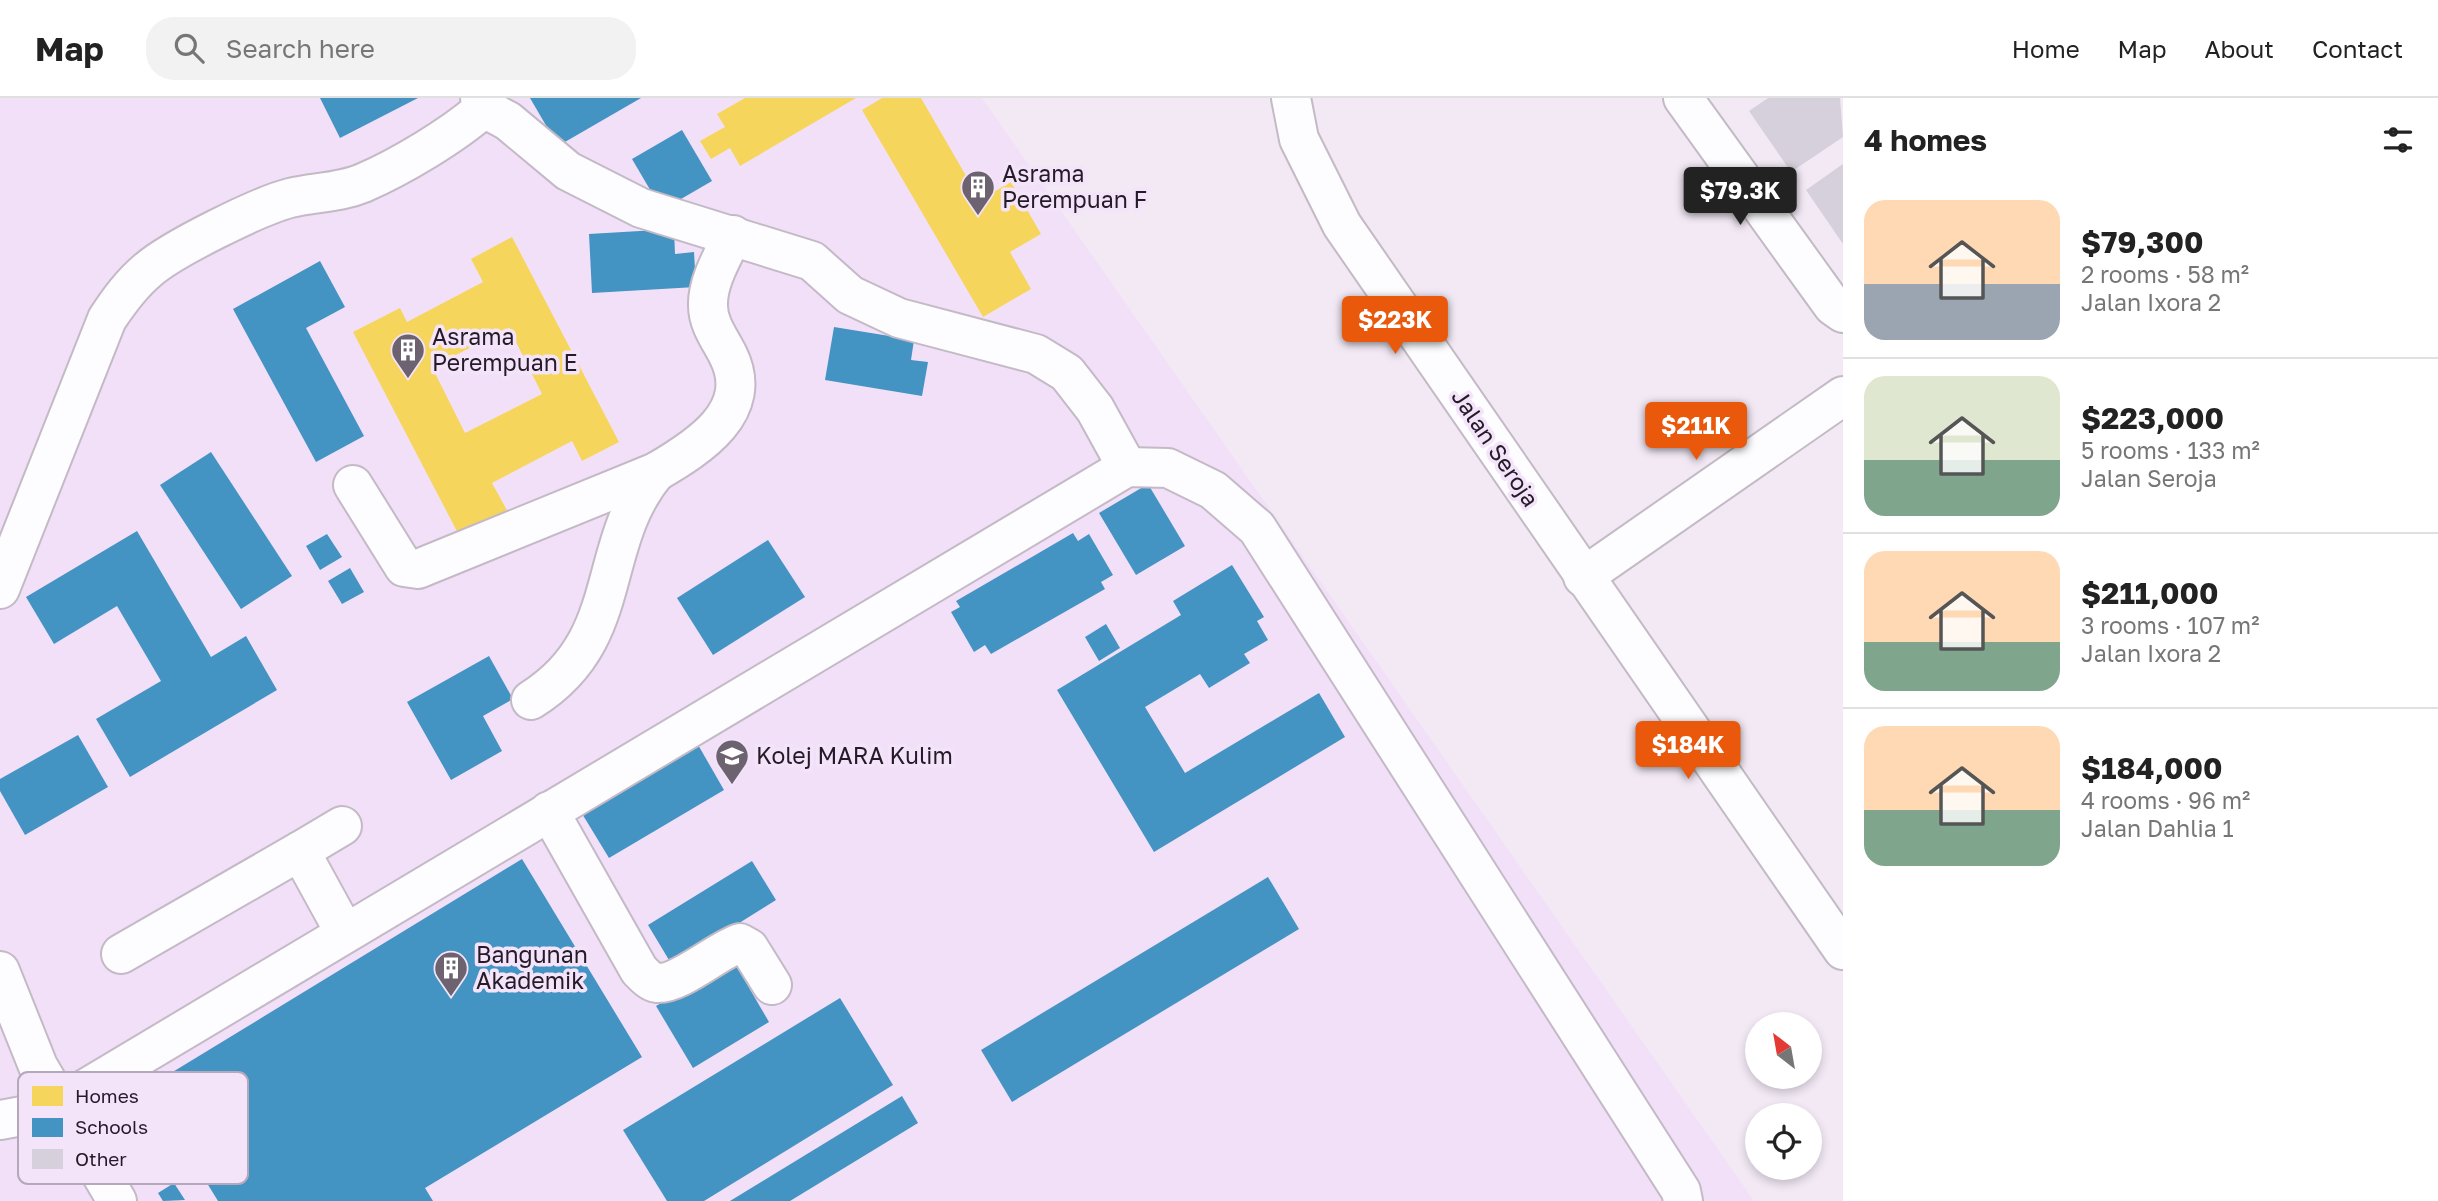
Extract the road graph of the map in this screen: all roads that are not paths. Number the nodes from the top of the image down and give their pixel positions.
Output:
1 (1291, 98) edge
2 (1683, 98) edge
3 (482, 103) edge
4 (733, 235) junction
5 (1843, 313) edge
6 (1843, 396) edge
7 (1127, 467) junction
8 (656, 472) junction
9 (353, 485) dead end
10 (1583, 577) junction
11 (0, 589) edge
12 (531, 700) dead end
13 (550, 811) junction
14 (342, 826) dead end
15 (300, 852) junction
16 (345, 933) junction
17 (1843, 950) edge
18 (121, 954) dead end
19 (0, 971) edge
20 (772, 985) dead end
21 (41, 1072) edge
22 (113, 1072) edge
23 (18, 1117) edge
24 (0, 1121) edge
25 (107, 1184) edge
26 (117, 1201) edge
27 (1683, 1201) edge

1 - 10 street, Jalan Seroja
2 - 5 street
3 - 4 street
3 - 11 street
4 - 7 street
4 - 8 street
6 - 10 street
7 - 13 street
7 - 27 street
8 - 9 street
8 - 12 street
10 - 17 street, Jalan Seroja
13 - 16 street
13 - 20 street
14 - 15 street
15 - 16 street
15 - 18 street
16 - 22 street
19 - 21 street
23 - 24 street
25 - 26 street

